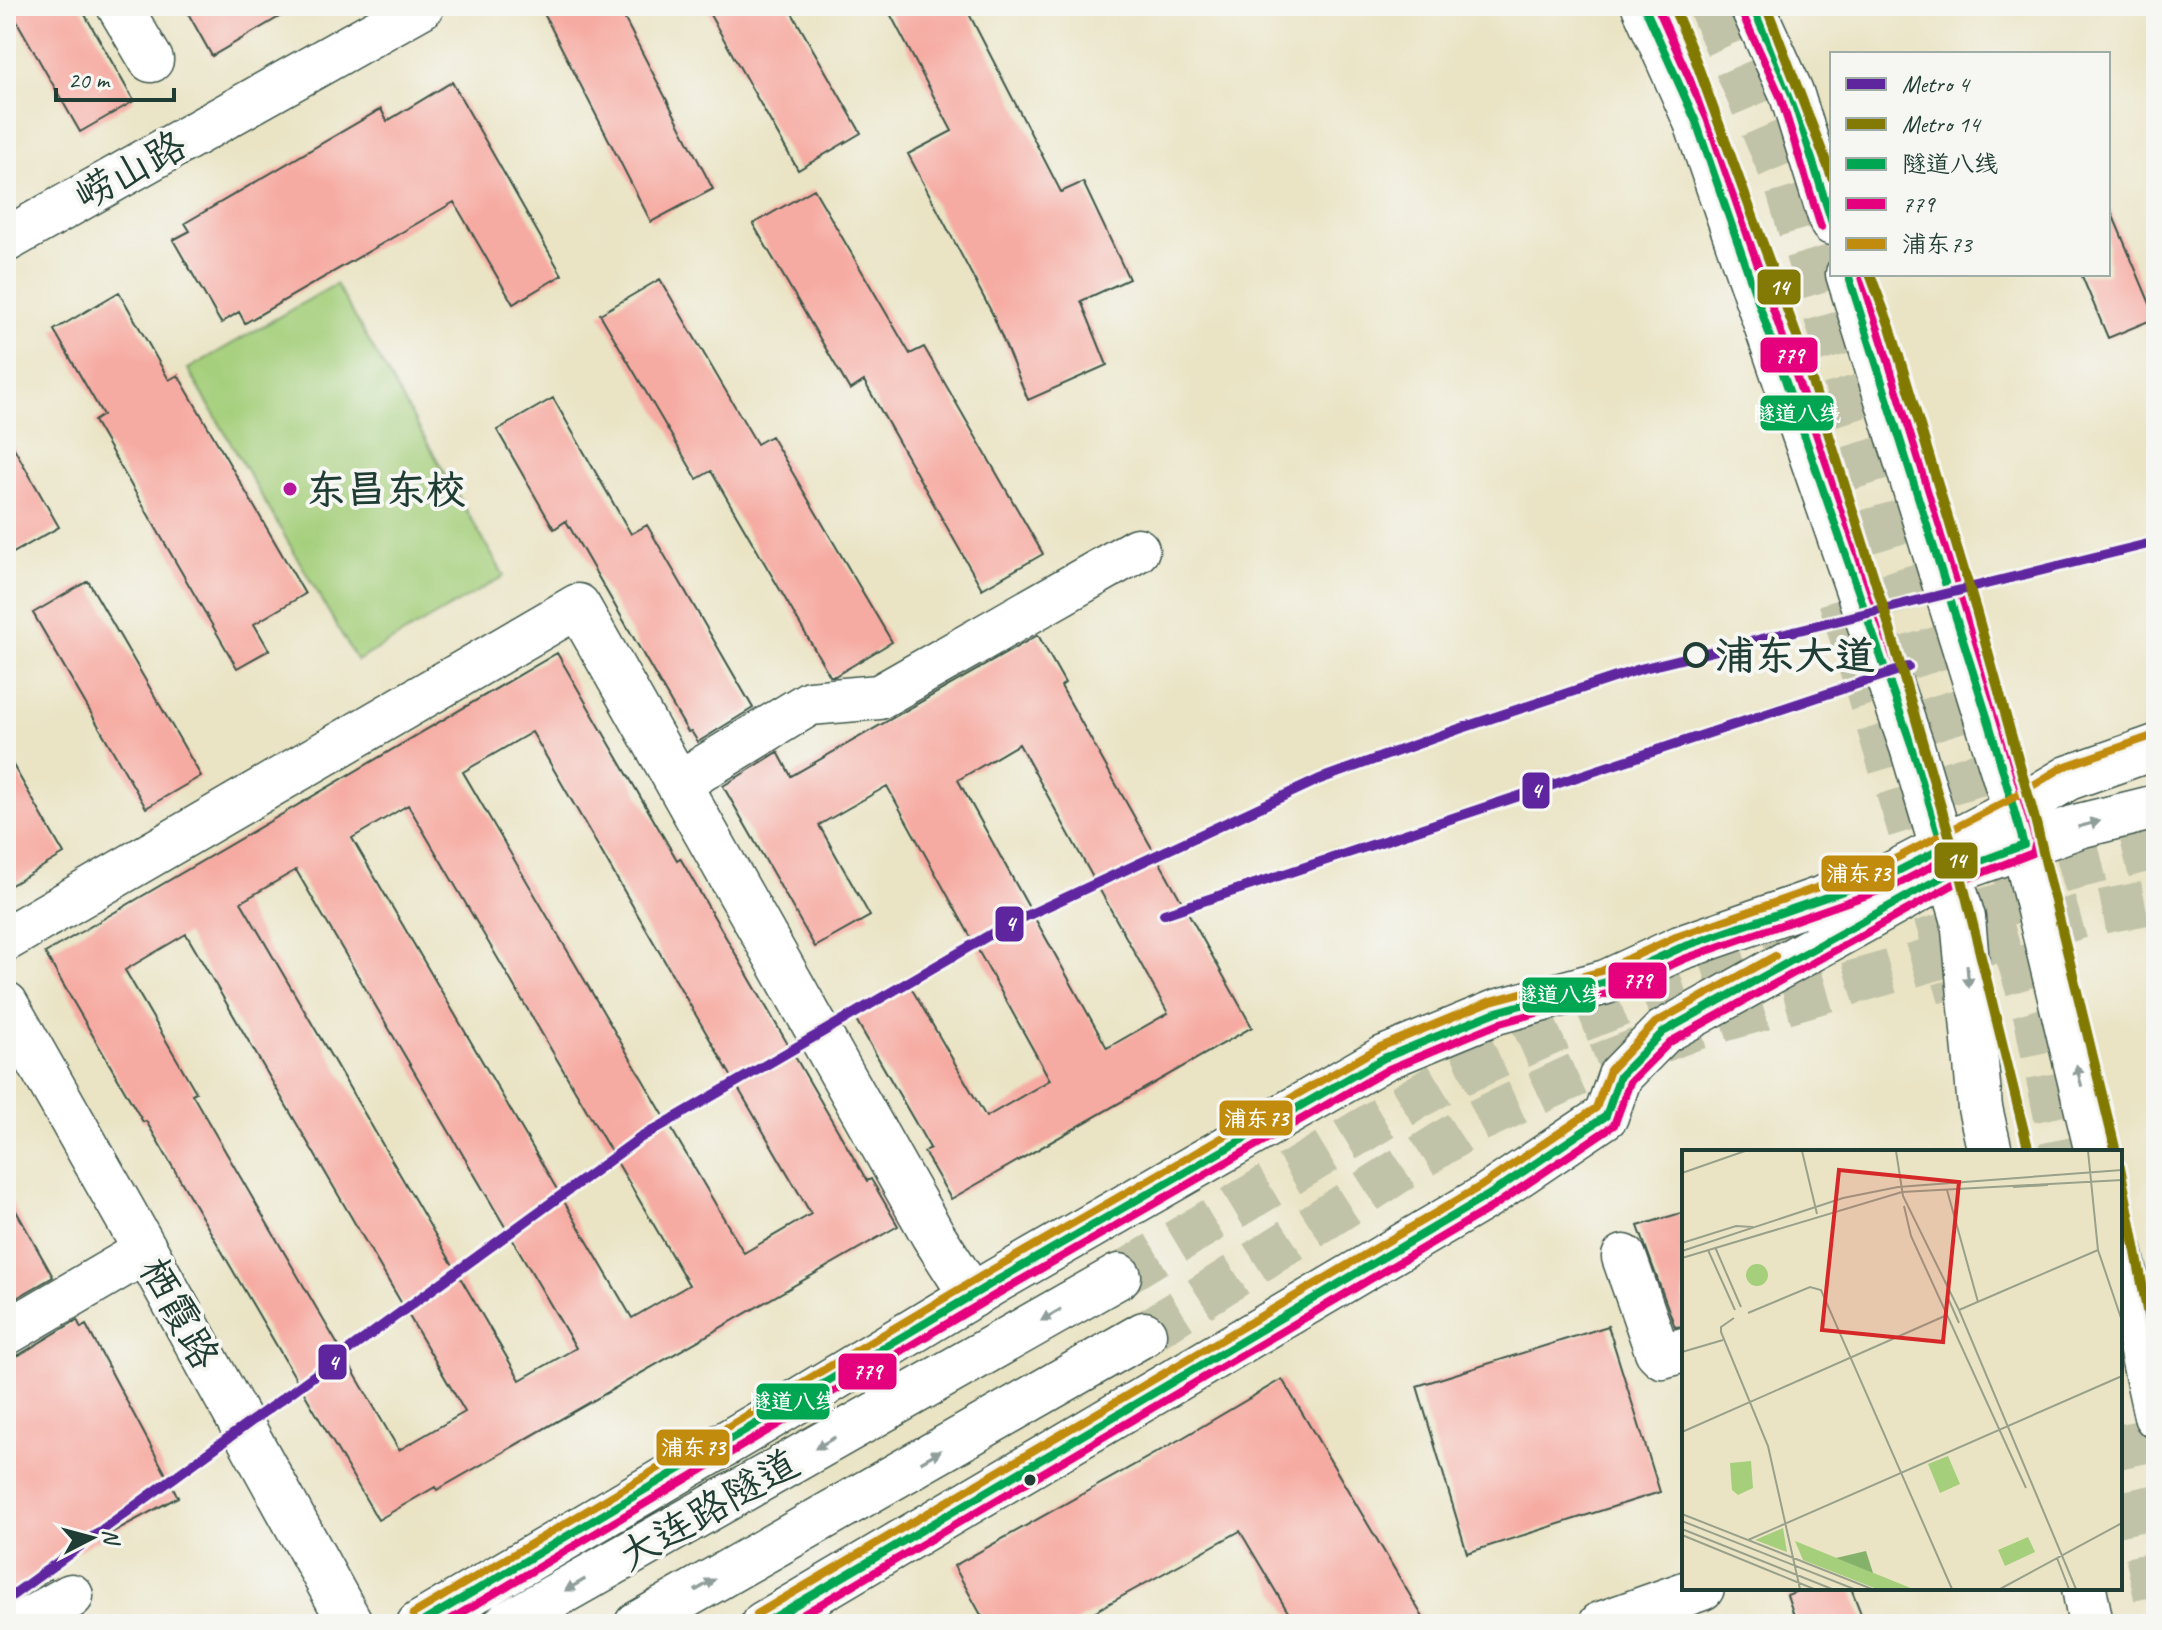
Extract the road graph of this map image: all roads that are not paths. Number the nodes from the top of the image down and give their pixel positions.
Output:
1 (119, 6) edge
2 (422, 6) edge
3 (1644, 6) edge
4 (1752, 6) edge
5 (151, 60) dead end
6 (1830, 217) edge
7 (6, 240) edge
8 (1849, 276) edge
9 (1137, 550) dead end
10 (2156, 747) edge
11 (679, 783) junction
12 (2156, 807) edge
13 (2019, 827) junction
14 (1947, 860) junction
15 (6, 939) edge
16 (6, 1004) edge
17 (1990, 1150) edge
18 (2097, 1150) edge
19 (146, 1251) junction
20 (1624, 1257) dead end
21 (2122, 1259) edge
22 (1119, 1276) tunnel mouth
23 (972, 1296) junction
24 (6, 1333) edge
25 (1144, 1334) tunnel mouth
26 (1682, 1351) edge
27 (2156, 1416) edge
28 (1696, 1590) edge
29 (2084, 1590) edge
30 (71, 1596) dead end
31 (21, 1624) edge
32 (351, 1624) edge
33 (419, 1624) edge
34 (506, 1624) edge
35 (637, 1624) edge
36 (763, 1624) edge
37 (1601, 1624) edge
38 (2091, 1624) edge

1 - 5 main road
2 - 7 main road, 崂山路
3 - 14 main road
4 - 6 main road
8 - 13 main road
9 - 11 main road
10 - 13 main road
11 - 15 main road
11 - 23 main road
13 -> 12 main road
13 - 14 main road
18 -> 13 main road
14 -> 17 main road
14 - 23 main road
14 - 36 main road
16 - 19 main road, 栖霞路
19 - 24 main road
19 - 32 main road, 栖霞路
20 - 26 main road
21 - 27 main road
22 -> 34 main road, 大连路隧道
23 - 33 main road
35 -> 25 main road, 大连路隧道
28 - 37 main road
29 - 38 main road
30 - 31 main road

